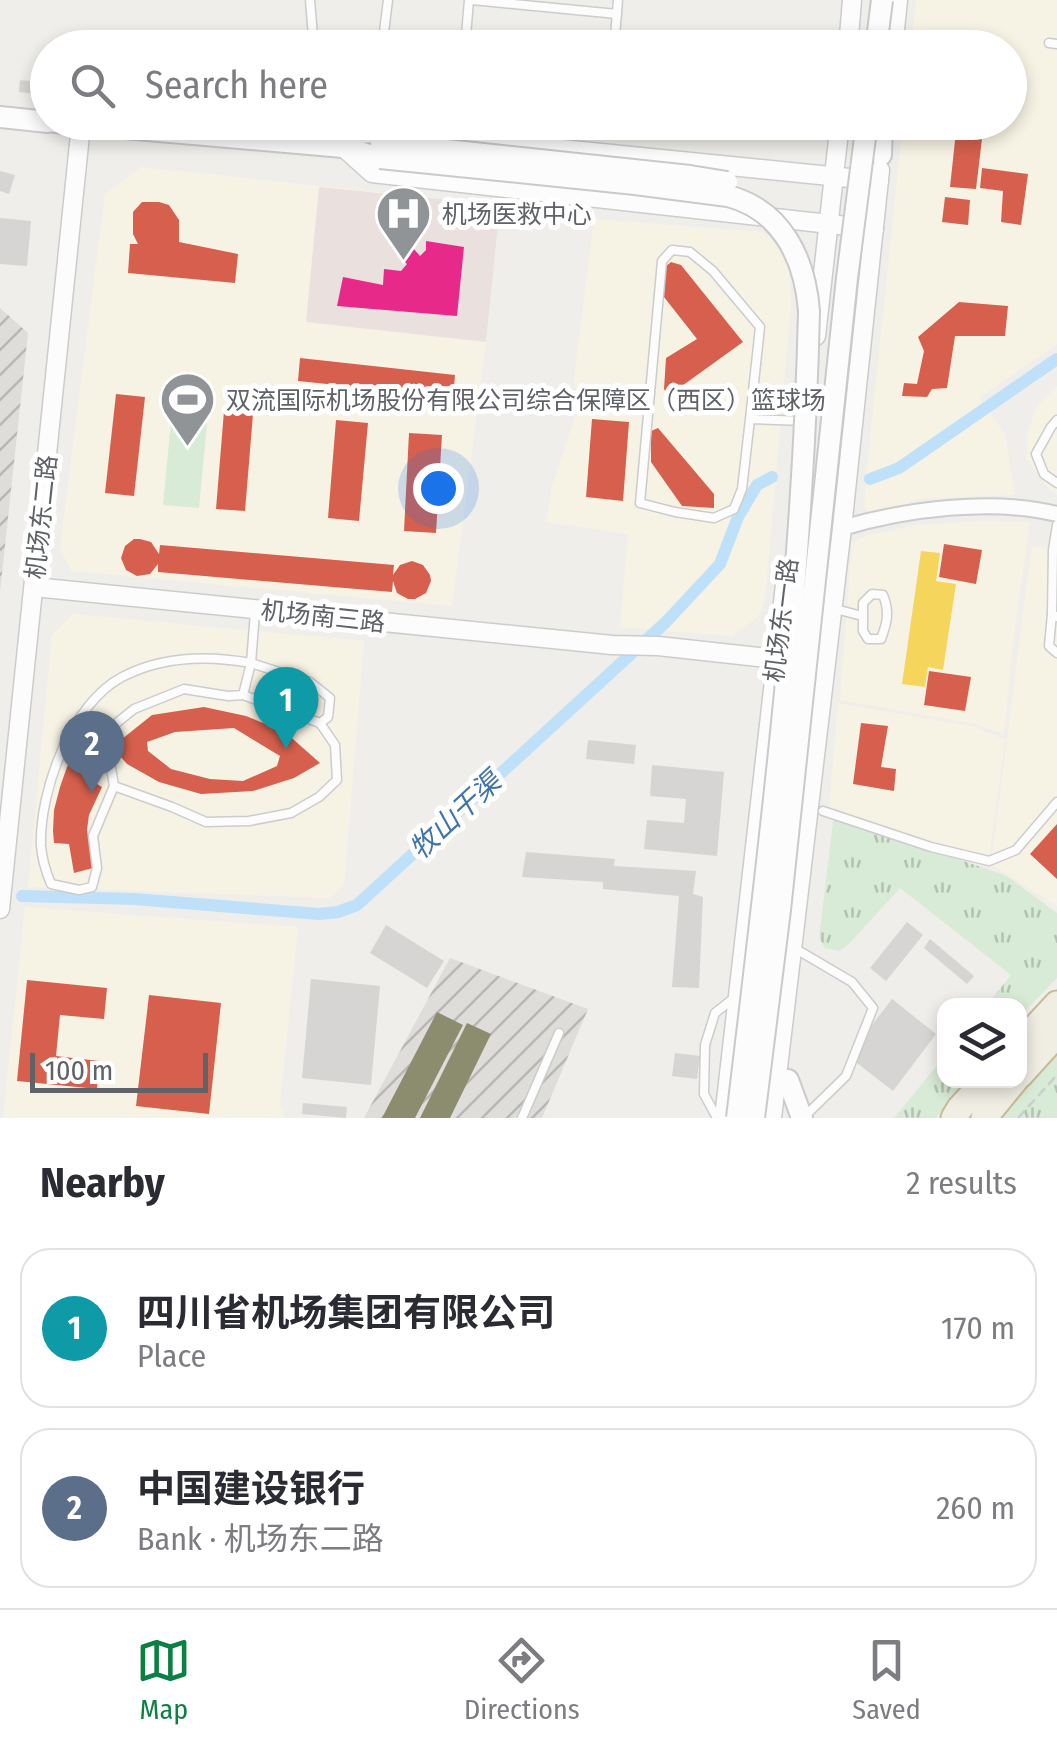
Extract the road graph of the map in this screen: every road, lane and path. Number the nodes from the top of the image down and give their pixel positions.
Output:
1 (310, 0) edge
2 (388, 0) edge
3 (471, 0) edge
4 (618, 0) edge
5 (852, 0) edge
6 (885, 0) edge
7 (898, 0) edge
8 (617, 14) junction
9 (312, 30) edge
10 (384, 30) edge
11 (467, 30) edge
12 (616, 30) edge
13 (850, 30) edge
14 (879, 30) edge
15 (886, 30) edge
16 (890, 30) edge
17 (0, 117) edge
18 (30, 120) edge
19 (79, 140) edge
20 (270, 140) edge
21 (320, 140) edge
22 (351, 140) edge
23 (479, 140) edge
24 (838, 140) edge
25 (864, 140) edge
26 (882, 140) edge
27 (320, 144) junction
28 (343, 147) junction
29 (381, 150) junction
30 (882, 154) joint
31 (834, 174) junction
32 (879, 180) junction
33 (829, 224) junction
34 (874, 229) junction
35 (750, 419) junction
36 (1057, 420) edge
37 (806, 422) junction
38 (1057, 483) edge
39 (1057, 514) edge
40 (1057, 526) edge
41 (842, 528) junction
42 (34, 587) junction
43 (823, 604) junction
44 (255, 609) junction
45 (1054, 615) edge
46 (862, 616) junction
47 (1057, 653) edge
48 (776, 659) junction
49 (251, 662) junction
50 (826, 663) junction
51 (242, 695) junction
52 (80, 719) junction
53 (320, 723) junction
54 (106, 735) junction
55 (114, 786) junction
56 (1057, 802) edge
57 (815, 816) junction
58 (0, 910) edge
59 (801, 952) junction
60 (738, 995) junction
61 (1057, 1004) edge
62 (559, 1033) dead end
63 (1057, 1034) edge
64 (1027, 1036) edge
65 (1027, 1067) edge
66 (1057, 1076) edge
67 (788, 1080) junction
68 (981, 1088) edge
69 (1003, 1088) edge
70 (962, 1116) edge
71 (522, 1118) edge
72 (721, 1118) edge
73 (737, 1118) edge
74 (754, 1118) edge
75 (772, 1118) edge
76 (784, 1118) edge
77 (803, 1118) edge
78 (1018, 1118) edge

1 - 9 lane
2 - 10 lane
3 - 8 lane
3 - 11 lane
4 - 8 lane
5 - 13 street
6 - 14 main road, bridge
6 - 15 main road, bridge
7 - 16 street
8 - 12 lane
17 - 18 main road
19 - 42 street, 机场东二路
20 - 27 main road
21 - 27 lane
22 - 28 street
23 - 31 street
24 - 31 street, 机场东一路
25 - 43 main road, bridge
26 - 30 main road
27 - 28 main road
28 - 29 main road
28 - 33 street
29 - 43 main road, bridge
29 - 73 main road, bridge
30 - 32 street, 机场东一路
31 - 32 street
31 - 33 street, 机场东一路
32 - 34 street, 机场东一路
33 - 34 street
33 - 37 street, 机场东一路
34 - 41 street, 机场东一路
35 - 35 lane
35 - 37 lane
36 - 38 lane
37 - 48 street, 机场东一路
39 - 41 street
40 - 45 lane
41 - 43 street, 机场东一路
42 - 44 street, 机场南三路
42 - 58 street, 机场东二路
43 - 46 lane
43 - 50 street, 机场东一路
43 - 74 main road, bridge
44 - 48 street, 机场南三路
44 - 49 lane
45 - 47 lane
46 - 46 lane
48 - 50 street, 机场南三路
48 - 60 street, 机场东一路
49 - 51 lane
49 - 52 lane
49 - 53 lane
50 - 57 street, 机场东一路
51 - 53 lane
51 - 54 lane
52 - 54 lane
52 - 55 lane
53 - 55 lane
54 - 55 lane
56 - 57 lane
57 - 59 street
57 - 75 street, 机场东一路
59 - 67 street
59 - 77 lane
60 - 72 street, 机场东一路
60 - 72 lane
61 - 64 highway
62 - 71 lane
63 - 65 highway
66 - 78 path
67 - 76 street
67 - 77 main road
68 - 70 highway
69 - 70 highway

